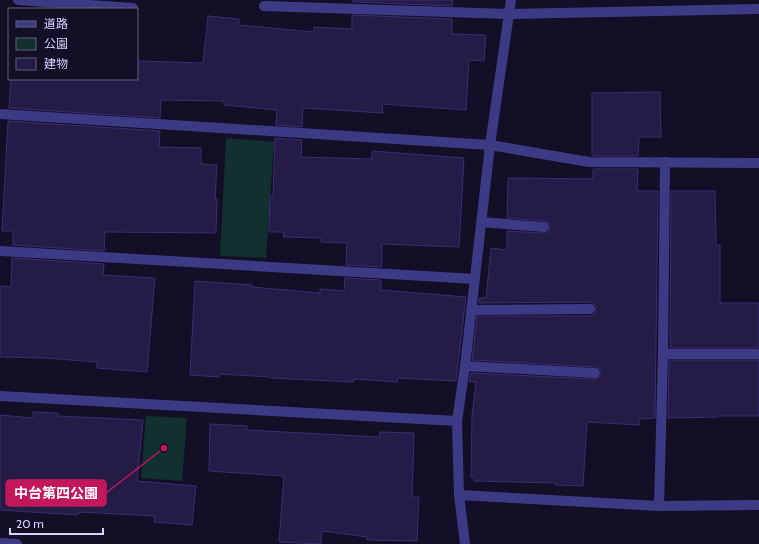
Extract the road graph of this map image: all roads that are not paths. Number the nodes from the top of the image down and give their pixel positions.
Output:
1 (18, 0) edge
2 (511, 0) edge
3 (264, 6) dead end
4 (133, 8) edge
5 (759, 9) edge
6 (509, 14) junction
7 (0, 114) edge
8 (490, 146) junction
9 (665, 162) junction
10 (759, 163) edge
11 (481, 222) junction
12 (544, 227) dead end
13 (0, 251) edge
14 (475, 278) junction
15 (590, 309) dead end
16 (471, 310) junction
17 (663, 354) junction
18 (759, 354) edge
19 (465, 366) junction
20 (594, 373) dead end
21 (0, 396) edge
22 (457, 421) junction
23 (459, 495) junction
24 (659, 506) junction
25 (759, 506) edge
26 (0, 543) edge
27 (17, 544) edge
28 (465, 544) edge

1 - 4 street
2 - 6 street
3 - 6 street
5 - 6 street
6 - 8 street
7 - 8 street
8 - 9 street
8 - 11 street
9 - 10 street
9 - 17 street
11 - 12 street
11 - 14 street
13 - 14 street
14 - 16 street
15 - 16 street
16 - 19 street
17 - 18 street
17 - 24 street
19 - 20 street
19 - 22 street
21 - 22 street
22 - 23 street
23 - 24 street
23 - 28 street
24 - 25 street
26 - 27 street

